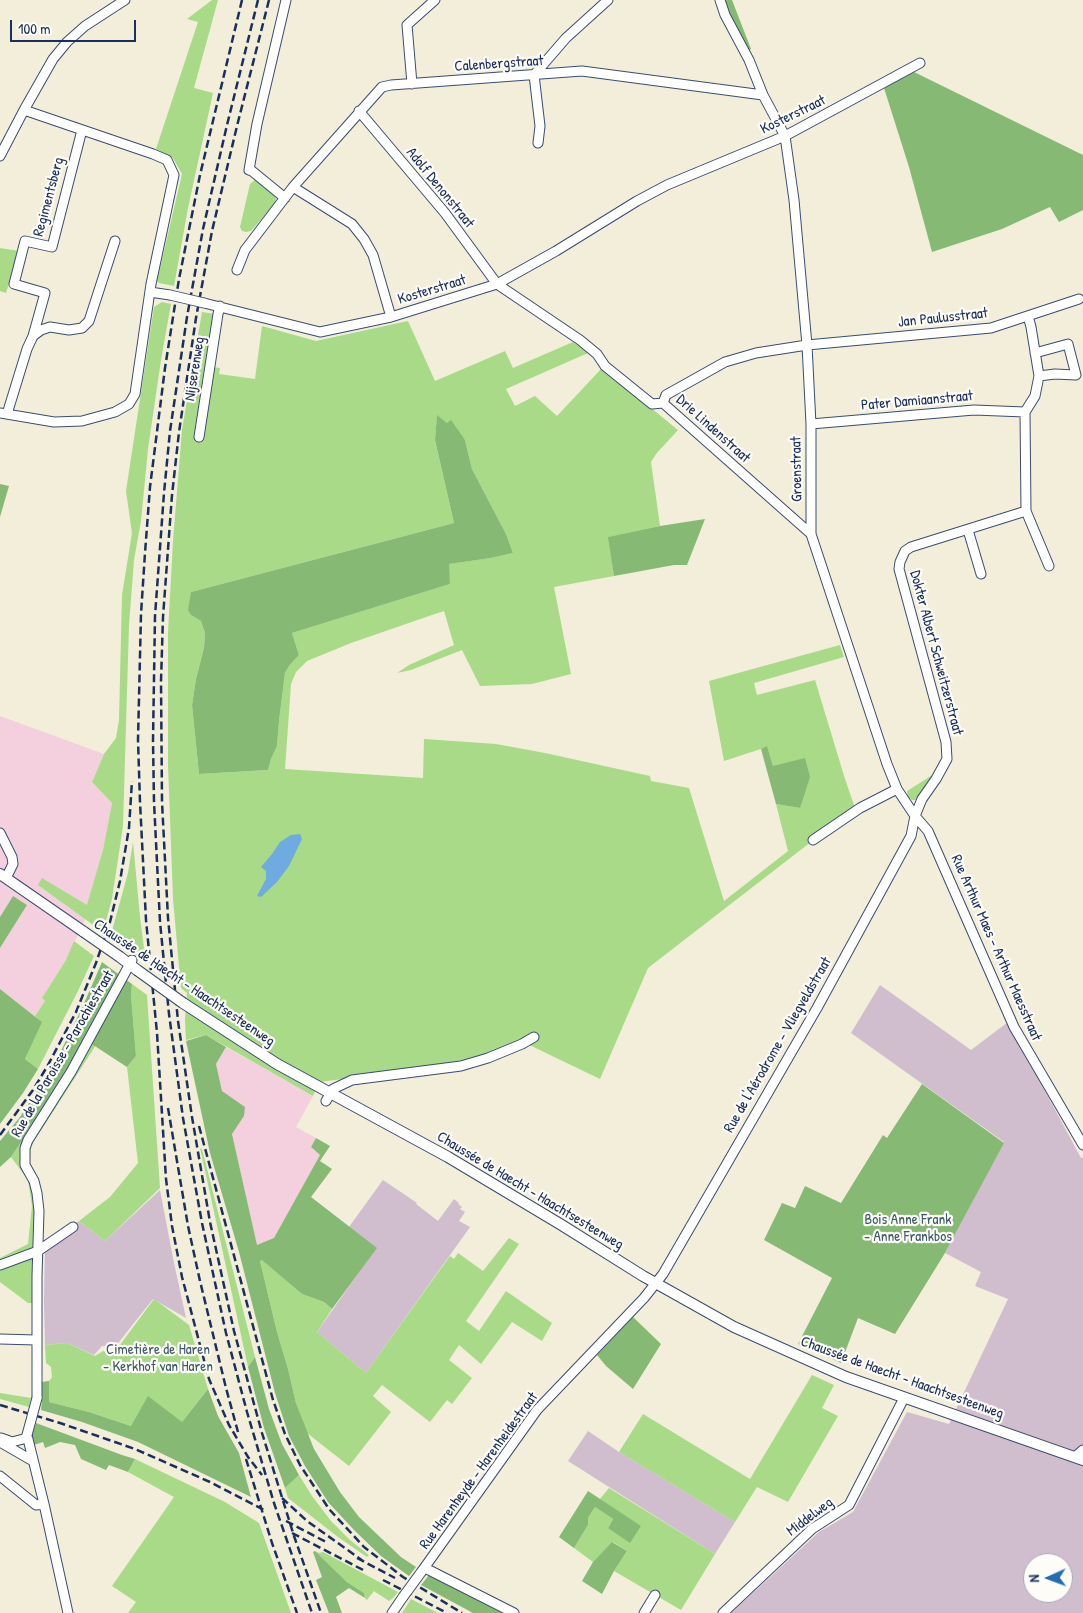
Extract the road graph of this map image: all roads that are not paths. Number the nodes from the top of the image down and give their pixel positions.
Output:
1 (126, 0) edge
2 (286, 0) edge
3 (435, 0) edge
4 (608, 0) edge
5 (720, 0) edge
6 (920, 63) dead end
7 (534, 75) junction
8 (412, 84) junction
9 (763, 95) junction
10 (24, 110) junction
11 (359, 111) junction
12 (82, 130) junction
13 (785, 136) junction
14 (538, 143) dead end
15 (0, 156) edge
16 (293, 187) junction
17 (285, 198) junction
18 (115, 241) dead end
19 (237, 270) dead end
20 (496, 284) junction
21 (150, 292) junction
22 (1079, 299) dead end
23 (220, 306) junction
24 (1028, 316) junction
25 (390, 317) junction
26 (33, 336) junction
27 (807, 345) junction
28 (1035, 353) junction
29 (1039, 376) junction
30 (663, 403) junction
31 (1025, 412) junction
32 (4, 414) edge
33 (811, 424) junction
34 (199, 437) dead end
35 (1026, 511) junction
36 (968, 530) junction
37 (811, 534) junction
38 (1049, 566) dead end
39 (981, 574) dead end
40 (947, 759) joint
41 (898, 789) junction
42 (915, 816) junction
43 (0, 833) edge
44 (813, 840) dead end
45 (3, 876) edge
46 (129, 968) junction
47 (534, 1037) dead end
48 (328, 1098) junction
49 (1083, 1145) edge
50 (74, 1227) dead end
51 (38, 1251) junction
52 (0, 1266) edge
53 (655, 1283) junction
54 (0, 1339) edge
55 (36, 1340) junction
56 (904, 1398) junction
57 (27, 1437) junction
58 (0, 1438) edge
59 (0, 1442) edge
60 (1080, 1456) edge
61 (34, 1461) junction
62 (0, 1476) edge
63 (44, 1504) junction
64 (423, 1570) junction
65 (655, 1596) dead end
66 (68, 1613) edge
67 (392, 1613) edge
68 (514, 1613) edge
69 (644, 1613) edge
70 (723, 1613) edge

1 - 10 street
2 - 17 street
3 - 8 street
4 - 7 street
5 - 9 street
6 - 13 street, Kosterstraat
7 - 8 street, Calenbergstraat
7 - 9 street, Calenbergstraat
7 - 14 street
8 - 11 street, Calenbergstraat
9 - 13 street
10 - 12 street
10 - 15 street
11 - 16 street, Calenbergstraat
11 - 20 street, Adolf Denonstraat
12 - 21 street
12 - 26 street, Regimentsberg
13 - 20 street, Kosterstraat
13 - 27 street, Groenstraat
16 - 17 street, Calenbergstraat
16 - 25 street
17 - 19 street, Calenbergstraat
18 - 26 street
20 - 25 street, Kosterstraat
20 - 30 street, Drie Lindenstraat
21 - 23 street, Kosterstraat, bridge
21 - 32 street
22 - 24 street, Jan Paulusstraat
23 - 25 street, Kosterstraat
23 - 34 street, Nijserenweg
24 - 27 street, Jan Paulusstraat
24 - 28 street
26 - 32 street, Regimentsberg
27 - 30 street, Jan Paulusstraat
27 - 33 street, Groenstraat
28 - 29 street
28 - 29 street
29 - 31 street
30 - 37 street, Drie Lindenstraat
31 - 33 street, Pater Damiaanstraat
31 - 35 street
33 - 37 street, Groenstraat
35 - 36 street, Dokter Albert Schweitzerstraat
35 - 38 street
36 - 39 street
36 - 40 street, Dokter Albert Schweitzerstraat
37 - 41 street, Groenstraat
40 - 42 street, Rue de l'Aérodrome - Vliegveldstraat
41 - 42 street, Rue Arthur Maes - Arthur Maesstraat
41 - 44 street
42 - 49 street, Rue Arthur Maes - Arthur Maesstraat
42 - 53 street, Rue de l'Aérodrome - Vliegveldstraat
43 - 45 street
45 - 46 main road, Chaussée de Haecht - Haachtsesteenweg, bridge
46 - 48 main road, Chaussée de Haecht - Haachtsesteenweg, bridge
46 - 51 street, Rue de la Paroisse - Parochiestraat
47 - 48 street
48 - 53 main road, Chaussée de Haecht - Haachtsesteenweg
50 - 51 street
51 - 52 street
51 - 55 street, Rue de la Paroisse - Parochiestraat
53 - 56 main road, Chaussée de Haecht - Haachtsesteenweg
53 - 64 street, Rue Harenheyde - Harenheidestraat
54 - 55 street
55 - 57 street, Rue de la Paroisse - Parochiestraat, bridge
56 - 60 main road, Chaussée de Haecht - Haachtsesteenweg
56 - 70 street, Middelweg
57 - 58 street
57 - 61 street
59 - 61 street
61 - 63 street
62 - 63 street
63 - 66 street
64 - 67 street, Rue Harenheyde - Harenheidestraat, bridge
64 - 68 street
65 - 69 street

